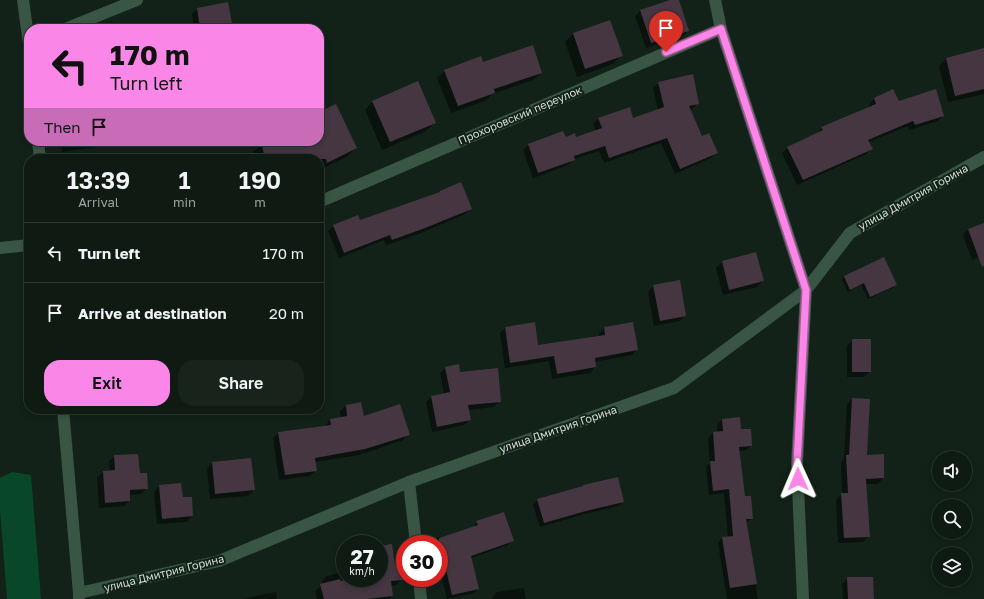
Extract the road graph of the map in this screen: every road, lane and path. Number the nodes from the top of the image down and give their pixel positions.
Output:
1 (22, 0) edge
2 (137, 0) edge
3 (715, 0) edge
4 (26, 24) edge
5 (77, 24) edge
6 (721, 29) junction
7 (984, 157) edge
8 (324, 200) edge
9 (24, 245) edge
10 (0, 248) edge
11 (806, 290) junction
12 (63, 414) edge
13 (409, 482) junction
14 (415, 535) edge
15 (420, 587) edge
16 (79, 596) edge
17 (421, 599) edge
18 (803, 599) edge

1 - 4 street
2 - 5 street
3 - 6 street
6 - 8 street, Прохоровский переулок
6 - 11 street
7 - 11 street, улица Дмитрия Горина
9 - 10 street
11 - 13 street, улица Дмитрия Горина
11 - 18 street
12 - 16 street
13 - 14 street
13 - 16 street, улица Дмитрия Горина
15 - 17 street

